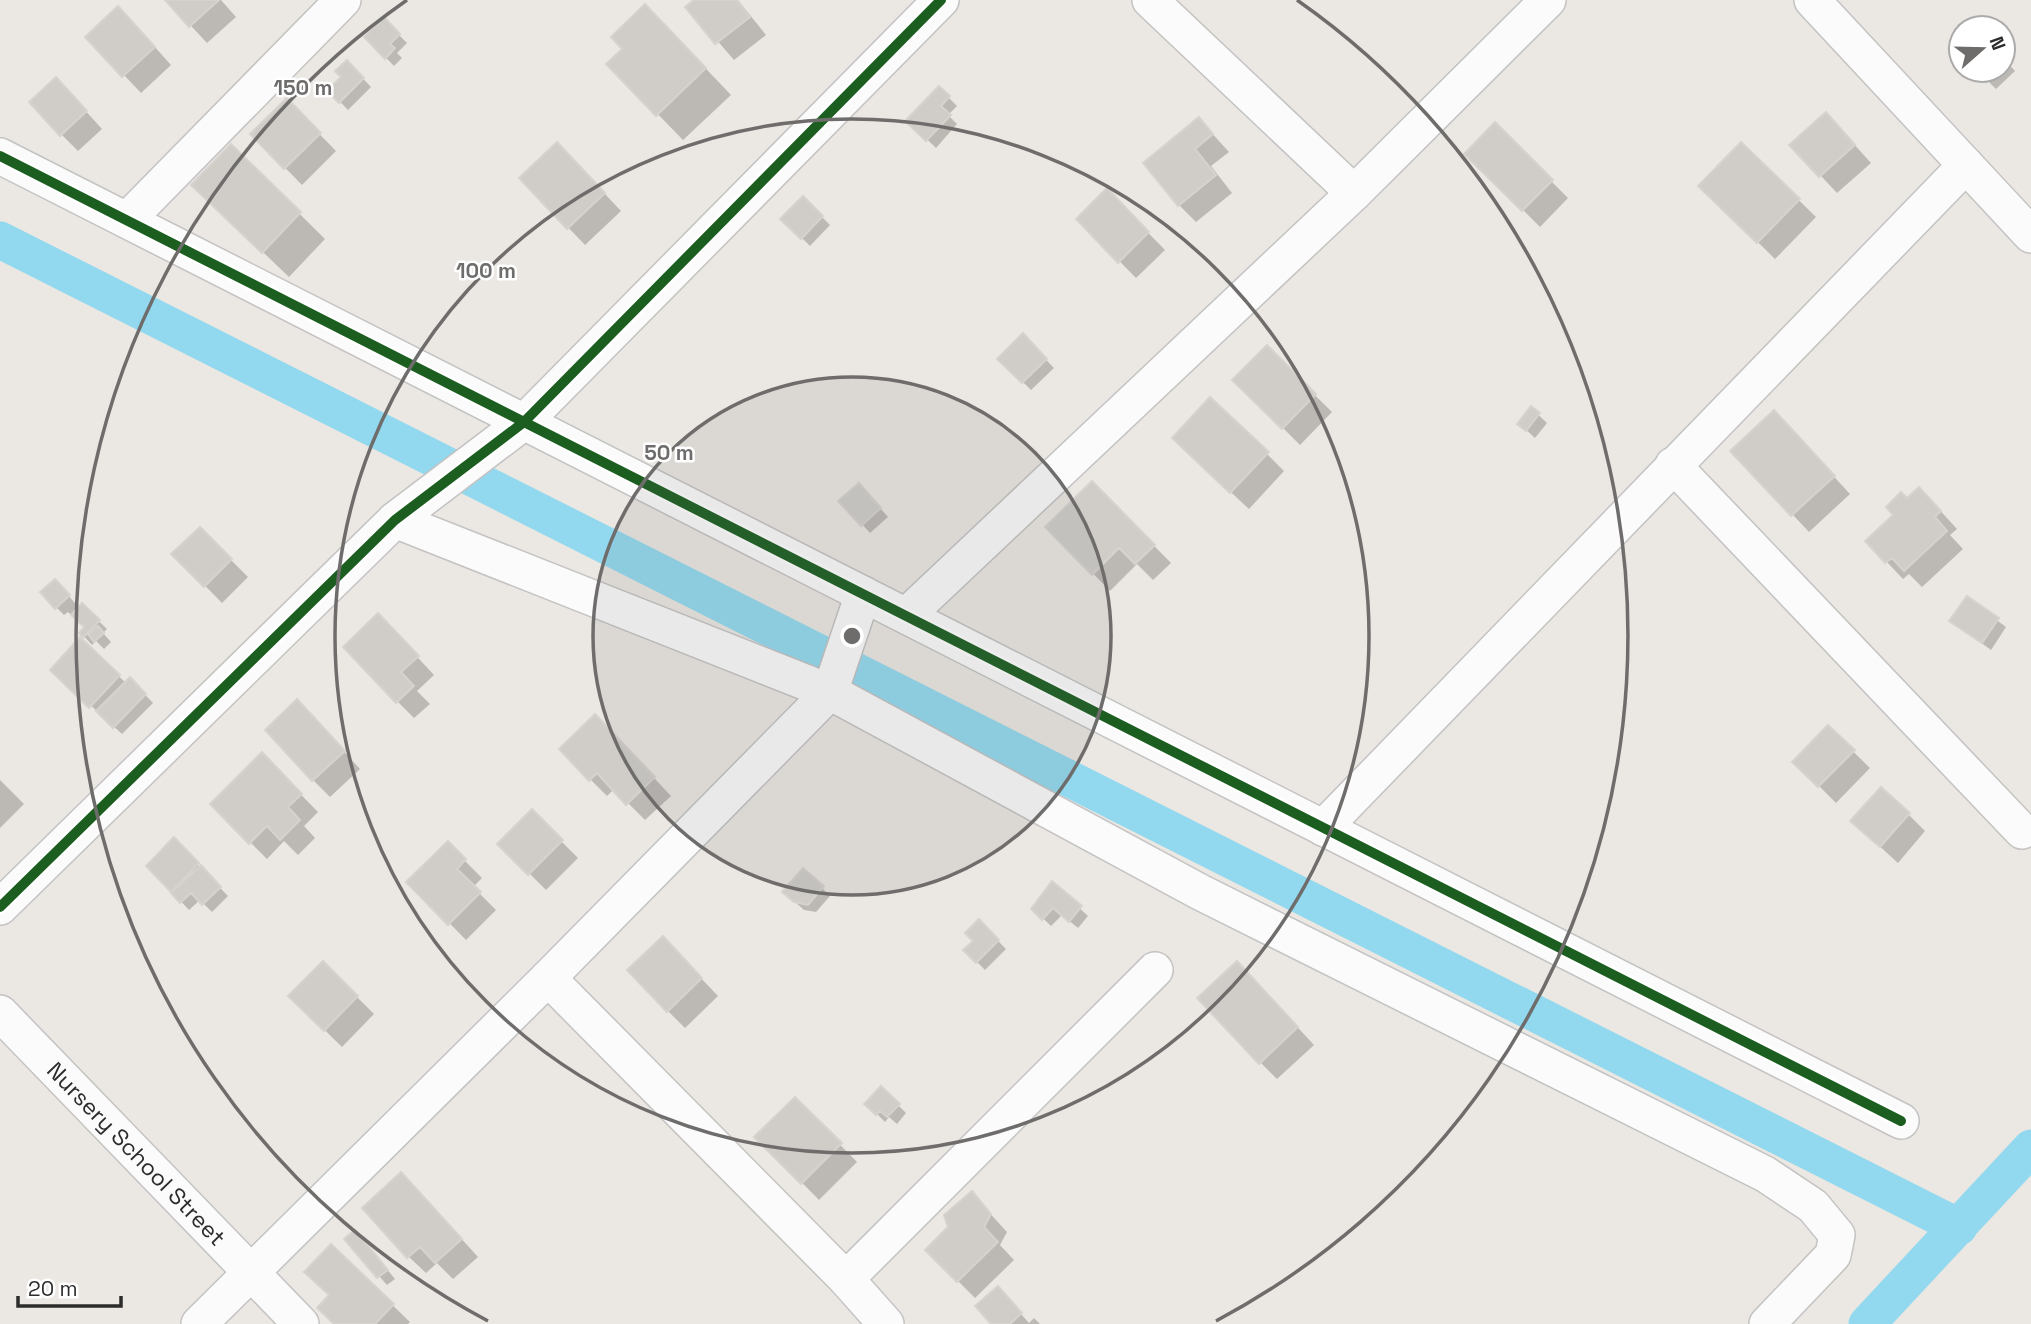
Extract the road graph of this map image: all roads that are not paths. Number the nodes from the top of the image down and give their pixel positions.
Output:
1 (343, 0) edge
2 (942, 0) edge
3 (1150, 0) edge
4 (1548, 0) edge
5 (1812, 0) edge
6 (0, 156) edge
7 (1966, 165) junction
8 (1354, 193) junction
9 (127, 220) junction
10 (2031, 235) edge
11 (524, 422) junction
12 (1673, 465) junction
13 (395, 520) junction
14 (863, 594) junction
15 (907, 615) junction
16 (830, 692) junction
17 (1323, 828) junction
18 (2022, 831) dead end
19 (0, 907) edge
20 (1155, 970) dead end
21 (548, 978) junction
22 (0, 1013) edge
23 (1901, 1121) dead end
24 (250, 1273) junction
25 (846, 1279) junction
26 (199, 1324) edge
27 (301, 1324) edge
28 (886, 1324) edge
29 (1767, 1324) edge

1 - 9 street
2 - 11 street
3 - 8 street
4 - 8 street
5 - 7 street
6 - 9 street
7 - 10 street
7 - 12 street
8 - 15 street
9 - 11 street
11 - 13 street
11 - 14 street
12 - 17 street
12 - 18 street
13 - 16 street
13 - 19 street
14 - 15 street
14 - 16 street
15 - 17 street
16 - 21 street
16 - 29 street
17 - 23 street
20 - 25 street
21 - 24 street
21 - 25 street
22 - 24 street, Nursery School Street
24 - 26 street
24 - 27 street, Nursery School Street
25 - 28 street

